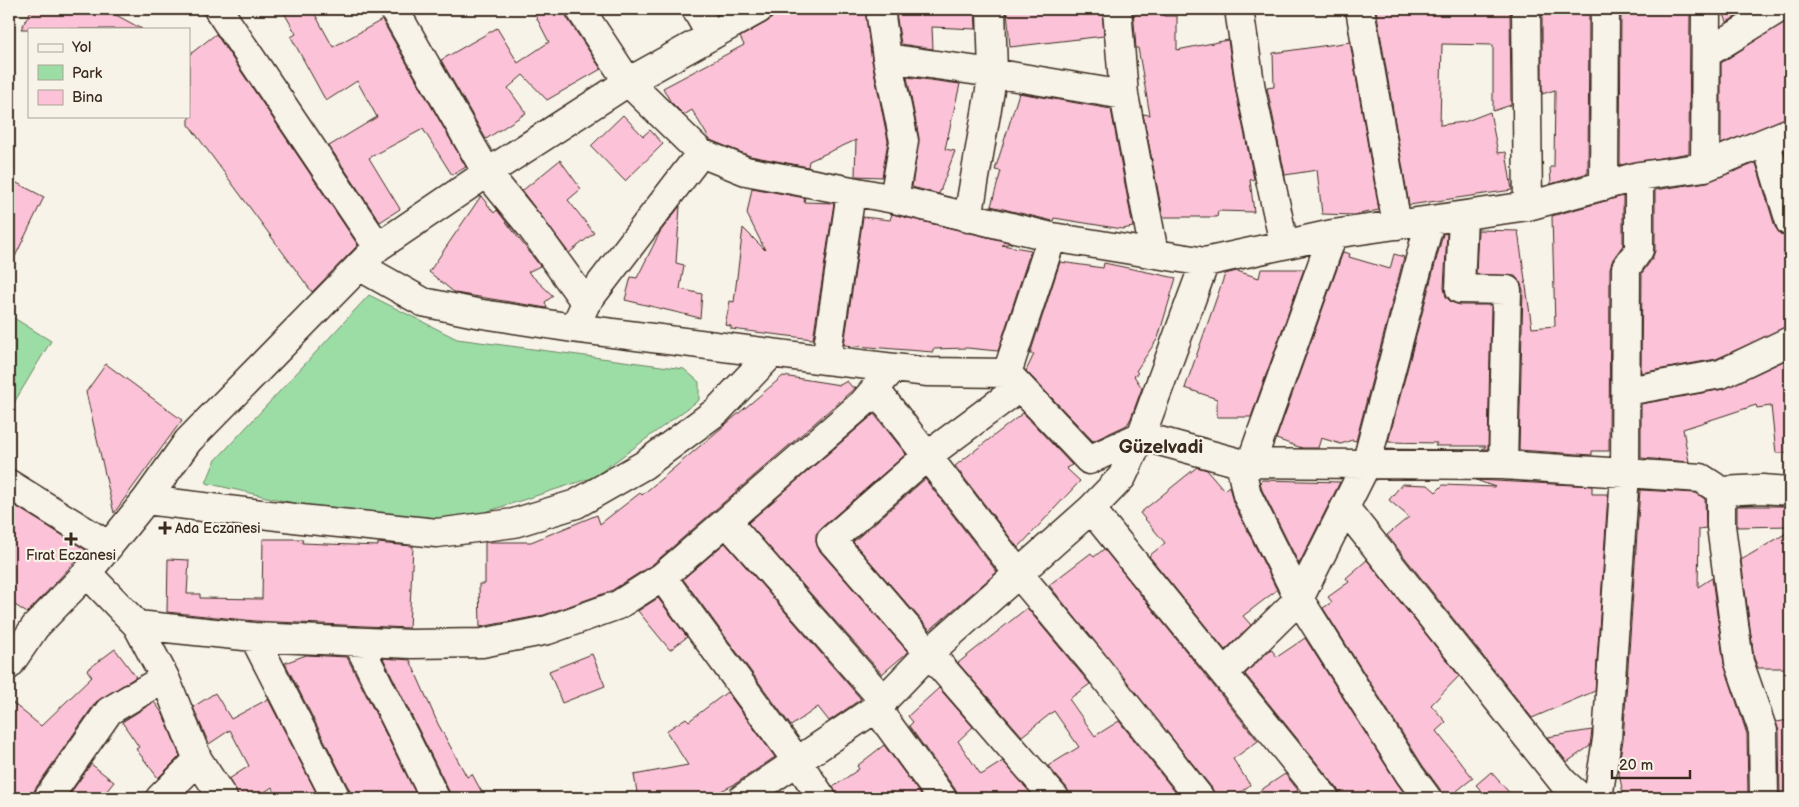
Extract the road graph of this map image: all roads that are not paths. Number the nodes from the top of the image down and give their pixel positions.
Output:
1 (218, 9) edge
2 (394, 9) edge
3 (580, 9) edge
4 (696, 9) edge
5 (759, 9) edge
6 (880, 9) edge
7 (990, 9) edge
8 (1116, 9) edge
9 (1239, 9) edge
10 (1360, 9) edge
11 (1526, 9) edge
12 (1605, 9) edge
13 (1706, 9) edge
14 (1778, 9) edge
15 (711, 36) junction
16 (1707, 53) junction
17 (887, 58) junction
18 (993, 72) junction
19 (628, 82) junction
20 (1124, 95) junction
21 (1778, 138) edge
22 (702, 153) junction
23 (1705, 167) junction
24 (487, 173) junction
25 (1640, 176) junction
26 (1604, 186) junction
27 (851, 193) junction
28 (894, 199) junction
29 (1528, 206) junction
30 (1463, 216) junction
31 (968, 218) junction
32 (1430, 221) junction
33 (1790, 222) edge
34 (1397, 225) junction
35 (1333, 234) junction
36 (1052, 237) junction
37 (1284, 244) junction
38 (378, 247) junction
39 (1154, 253) junction
40 (1206, 262) junction
41 (359, 266) junction
42 (586, 303) junction
43 (573, 328) junction
44 (1790, 342) edge
45 (771, 354) junction
46 (826, 360) junction
47 (893, 368) junction
48 (1014, 380) junction
49 (875, 389) junction
50 (1627, 391) junction
51 (1141, 436) junction
52 (927, 456) junction
53 (1245, 463) junction
54 (1366, 465) junction
55 (1503, 465) junction
56 (1625, 474) junction
57 (9, 484) edge
58 (1721, 491) junction
59 (1790, 491) edge
60 (146, 500) junction
61 (1345, 508) junction
62 (1091, 509) junction
63 (727, 522) junction
64 (109, 546) junction
65 (87, 573) junction
66 (1018, 574) junction
67 (662, 577) junction
68 (1299, 599) junction
69 (137, 625) junction
70 (254, 637) junction
71 (358, 643) junction
72 (930, 652) junction
73 (9, 665) edge
74 (1225, 672) junction
75 (164, 678) junction
76 (880, 704) junction
77 (198, 760) junction
78 (797, 761) junction
79 (48, 798) edge
80 (160, 798) edge
81 (223, 798) edge
82 (336, 798) edge
83 (435, 798) edge
84 (743, 798) edge
85 (822, 798) edge
86 (942, 798) edge
87 (1055, 798) edge
88 (1200, 798) edge
89 (1325, 798) edge
90 (1427, 798) edge
91 (1581, 798) edge
92 (1598, 798) edge
93 (1764, 798) edge

1 - 38 street
2 - 24 street
3 - 19 street
4 - 15 street
5 - 15 street
6 - 17 street
7 - 18 street
8 - 20 street
9 - 37 street
10 - 34 street
11 - 29 street
12 - 26 street
13 - 16 street
14 - 16 street
15 - 19 street
16 - 23 street
17 - 18 street
17 - 28 street
18 - 20 street
18 - 31 street
19 - 22 street
19 - 24 street
20 - 39 street
21 - 23 street
21 - 33 street
22 - 27 street
22 - 42 street
23 - 25 street
24 - 38 street
24 - 42 street
25 - 26 street
25 - 50 street
26 - 29 street
27 - 28 street
27 - 46 street
28 - 31 street
29 - 30 street
30 - 32 street
30 - 55 street
31 - 36 street
32 - 34 street
32 - 54 street
34 - 35 street
35 - 37 street
35 - 53 street
36 - 39 street
36 - 48 street
37 - 40 street
38 - 41 street
39 - 40 street
40 - 51 street
41 - 43 street
41 - 60 street
42 - 43 street
43 - 45 street
44 - 50 street
45 - 46 street
45 - 60 street
46 - 47 street
47 - 48 street
47 - 49 street
48 - 51 street
48 - 52 street
49 - 52 street
49 - 63 street
50 - 56 street
51 - 53 street
51 - 62 street
52 - 66 street
52 - 72 street
53 - 54 street
53 - 68 street
54 - 55 street
54 - 61 street
55 - 56 street
56 - 58 street
56 - 92 street
57 - 64 street
58 - 59 street
58 - 93 street
60 - 64 street
61 - 68 street
61 - 91 street
62 - 66 street
62 - 74 street
63 - 67 street
63 - 76 street
64 - 65 street
65 - 69 street
65 - 73 street
66 - 72 street
66 - 88 street
67 - 71 street
67 - 78 street
68 - 74 street
68 - 90 street
69 - 70 street
69 - 75 street
70 - 71 street
70 - 82 street
71 - 83 street
72 - 76 street
72 - 87 street
74 - 89 street
75 - 77 street
75 - 79 street
76 - 78 street
76 - 86 street
77 - 80 street
77 - 81 street
78 - 84 street
78 - 85 street

